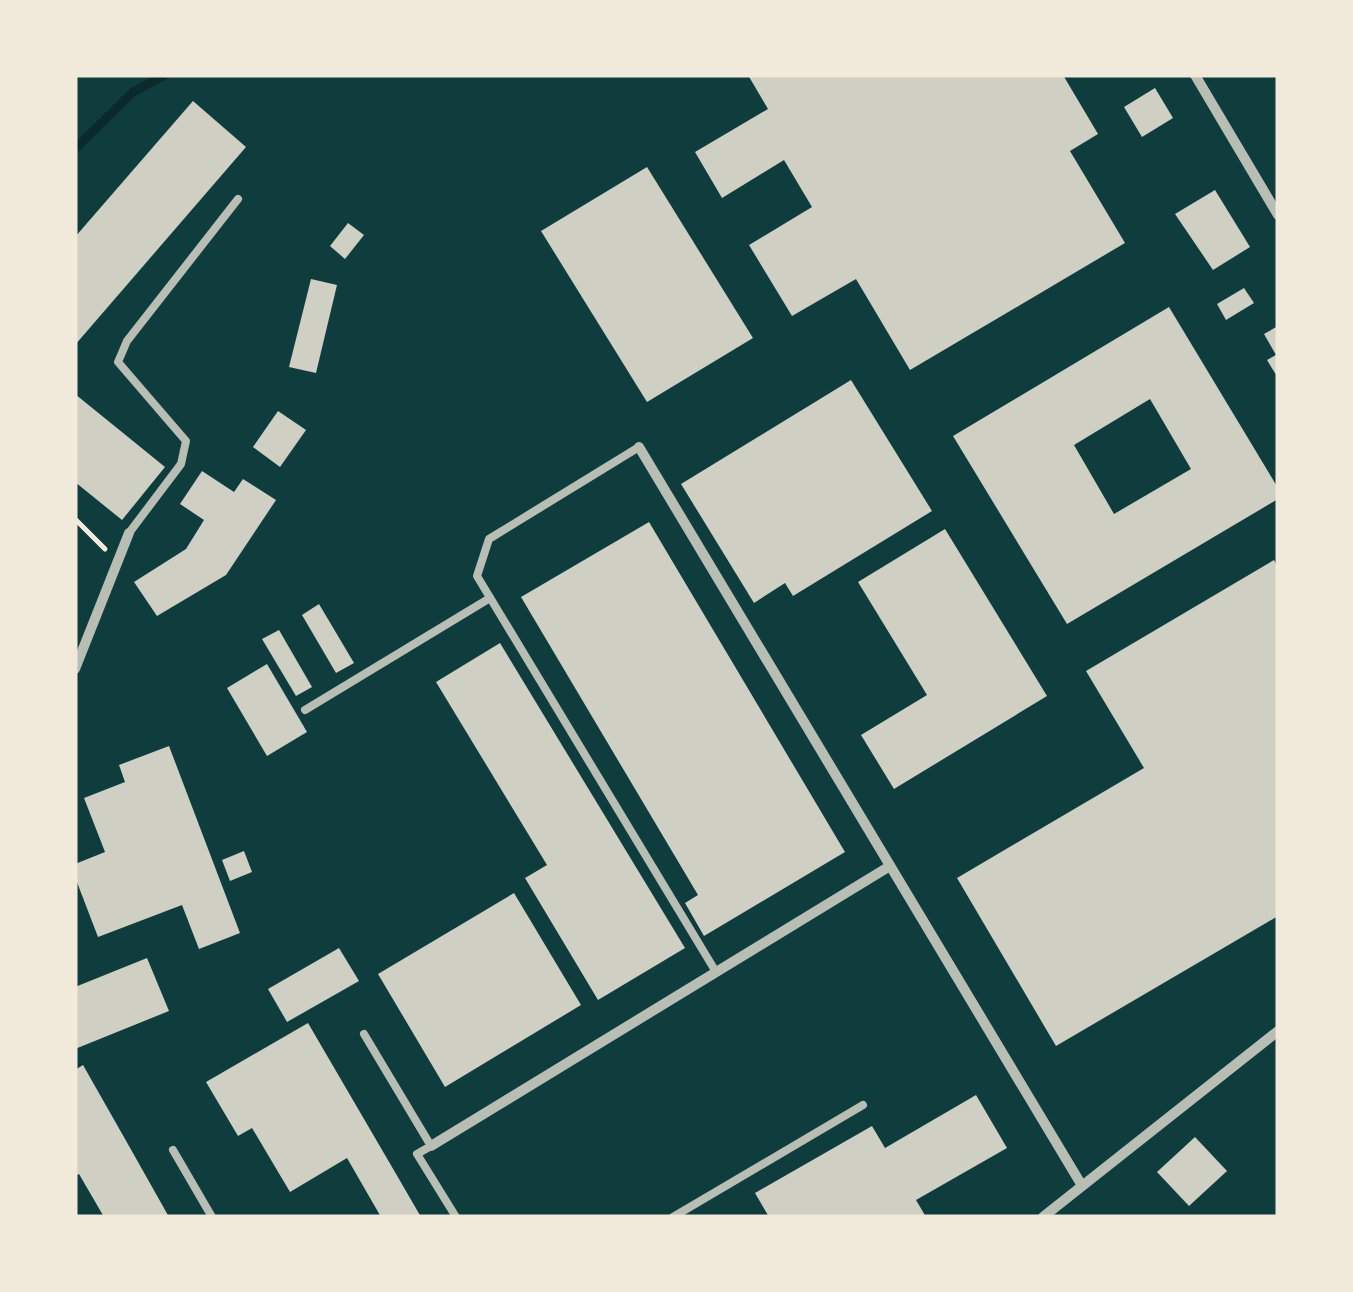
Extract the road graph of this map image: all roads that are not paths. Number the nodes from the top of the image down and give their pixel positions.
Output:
1 (1195, 75) edge
2 (238, 199) dead end
3 (1278, 214) edge
4 (639, 448) joint
5 (129, 534) joint
6 (490, 598) junction
7 (75, 669) edge
8 (305, 710) dead end
9 (890, 866) junction
10 (716, 972) junction
11 (1278, 1031) edge
12 (364, 1034) dead end
13 (863, 1105) dead end
14 (431, 1146) junction
15 (173, 1150) dead end
16 (1081, 1184) junction
17 (212, 1216) edge
18 (456, 1217) edge
19 (673, 1217) edge
20 (1043, 1217) edge

1 - 3 street
2 - 5 lane
4 - 6 lane
4 - 9 street
5 - 7 street
6 - 8 lane
6 - 10 lane
9 - 10 street
9 - 16 street
10 - 14 street
11 - 16 street
12 - 14 lane
13 - 19 lane
14 - 18 lane
15 - 17 lane
16 - 20 street

